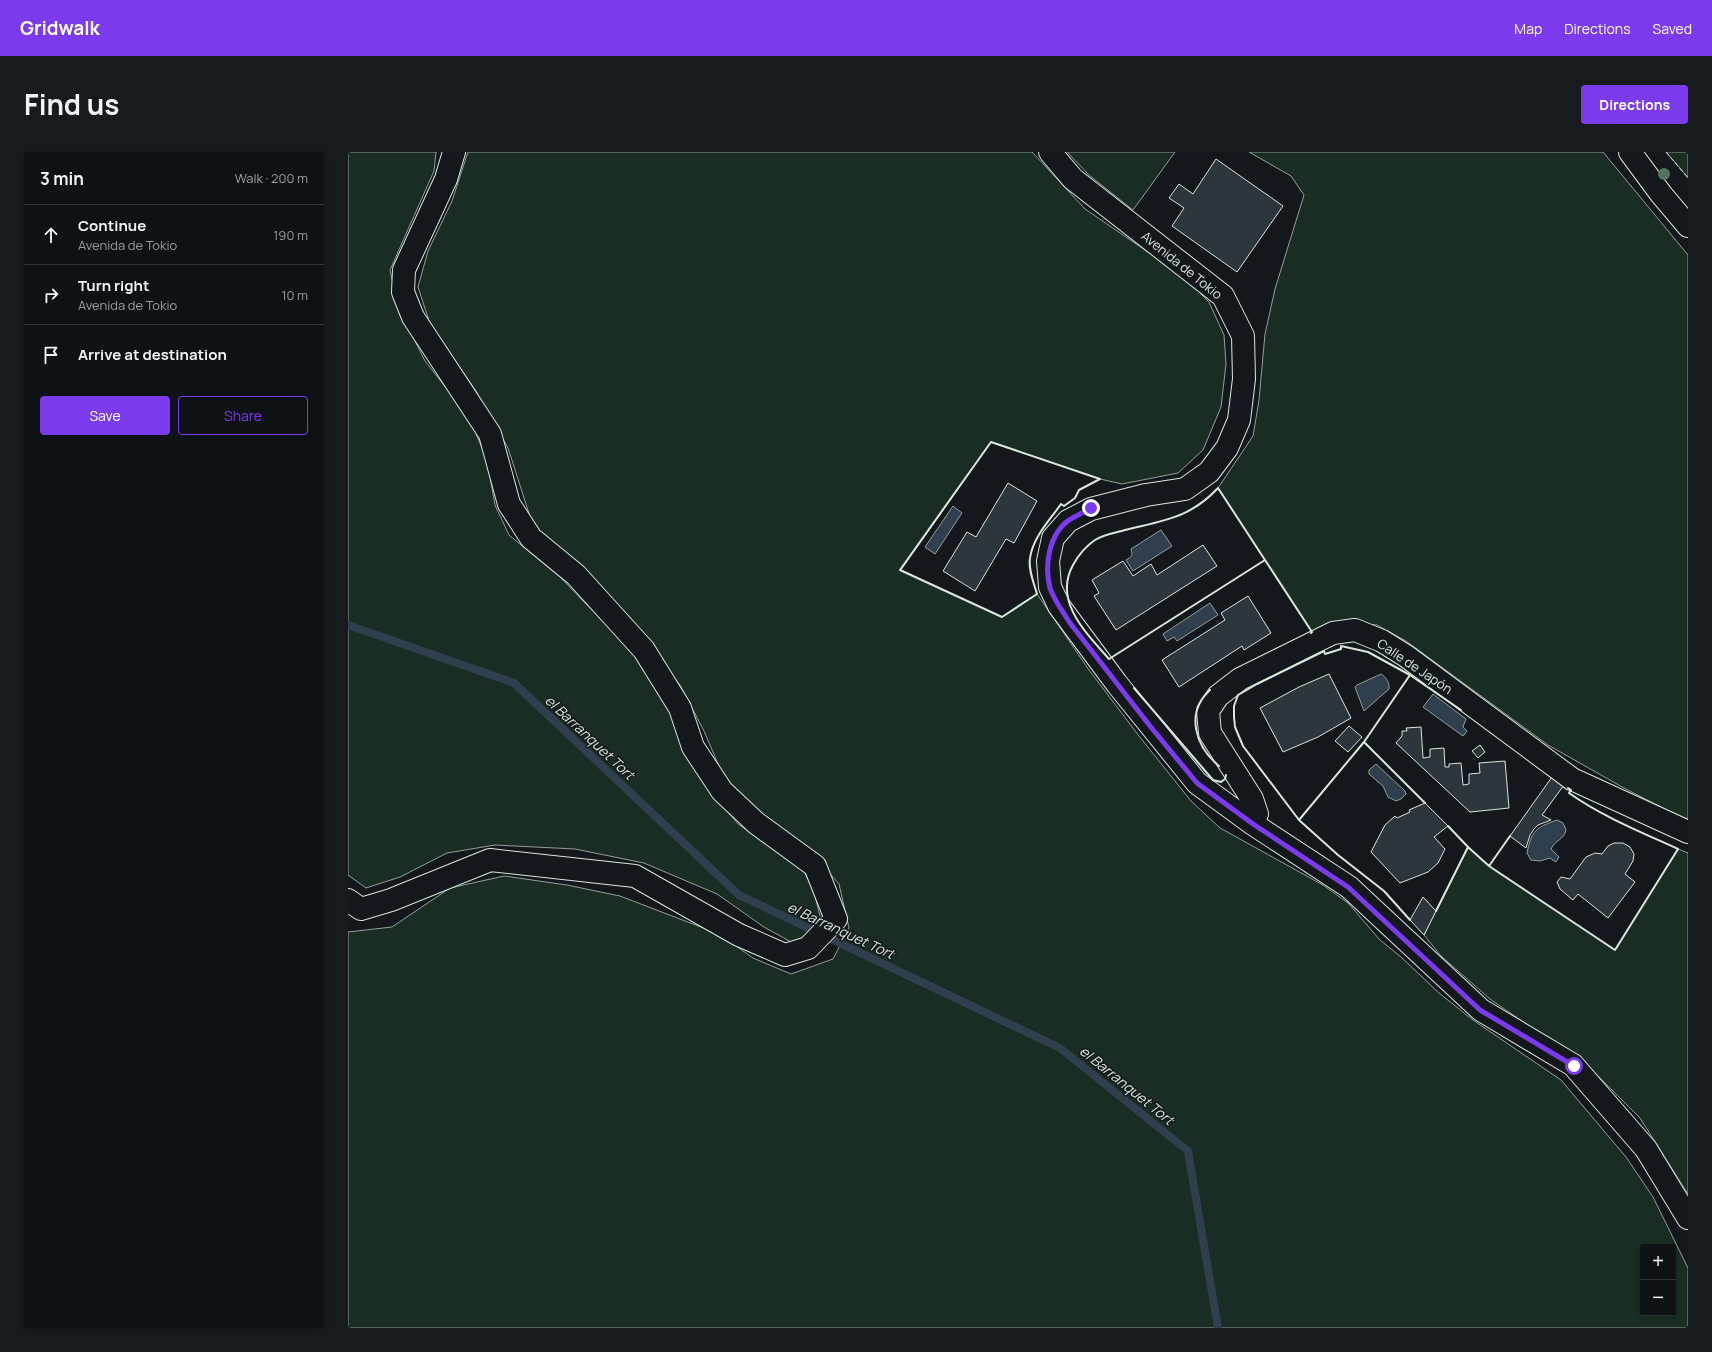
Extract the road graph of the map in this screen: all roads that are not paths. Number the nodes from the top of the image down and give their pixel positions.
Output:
1 (454, 152) edge
2 (1050, 152) edge
3 (1630, 152) edge
4 (1688, 226) edge
5 (1253, 824) junction
6 (1688, 832) edge
7 (348, 900) edge
8 (1688, 1218) edge

1 - 7 street
2 - 5 street, Avenida de Tokio
3 - 4 street
5 - 6 street, Calle de Japón
5 - 8 street, Avenida de Tokio

